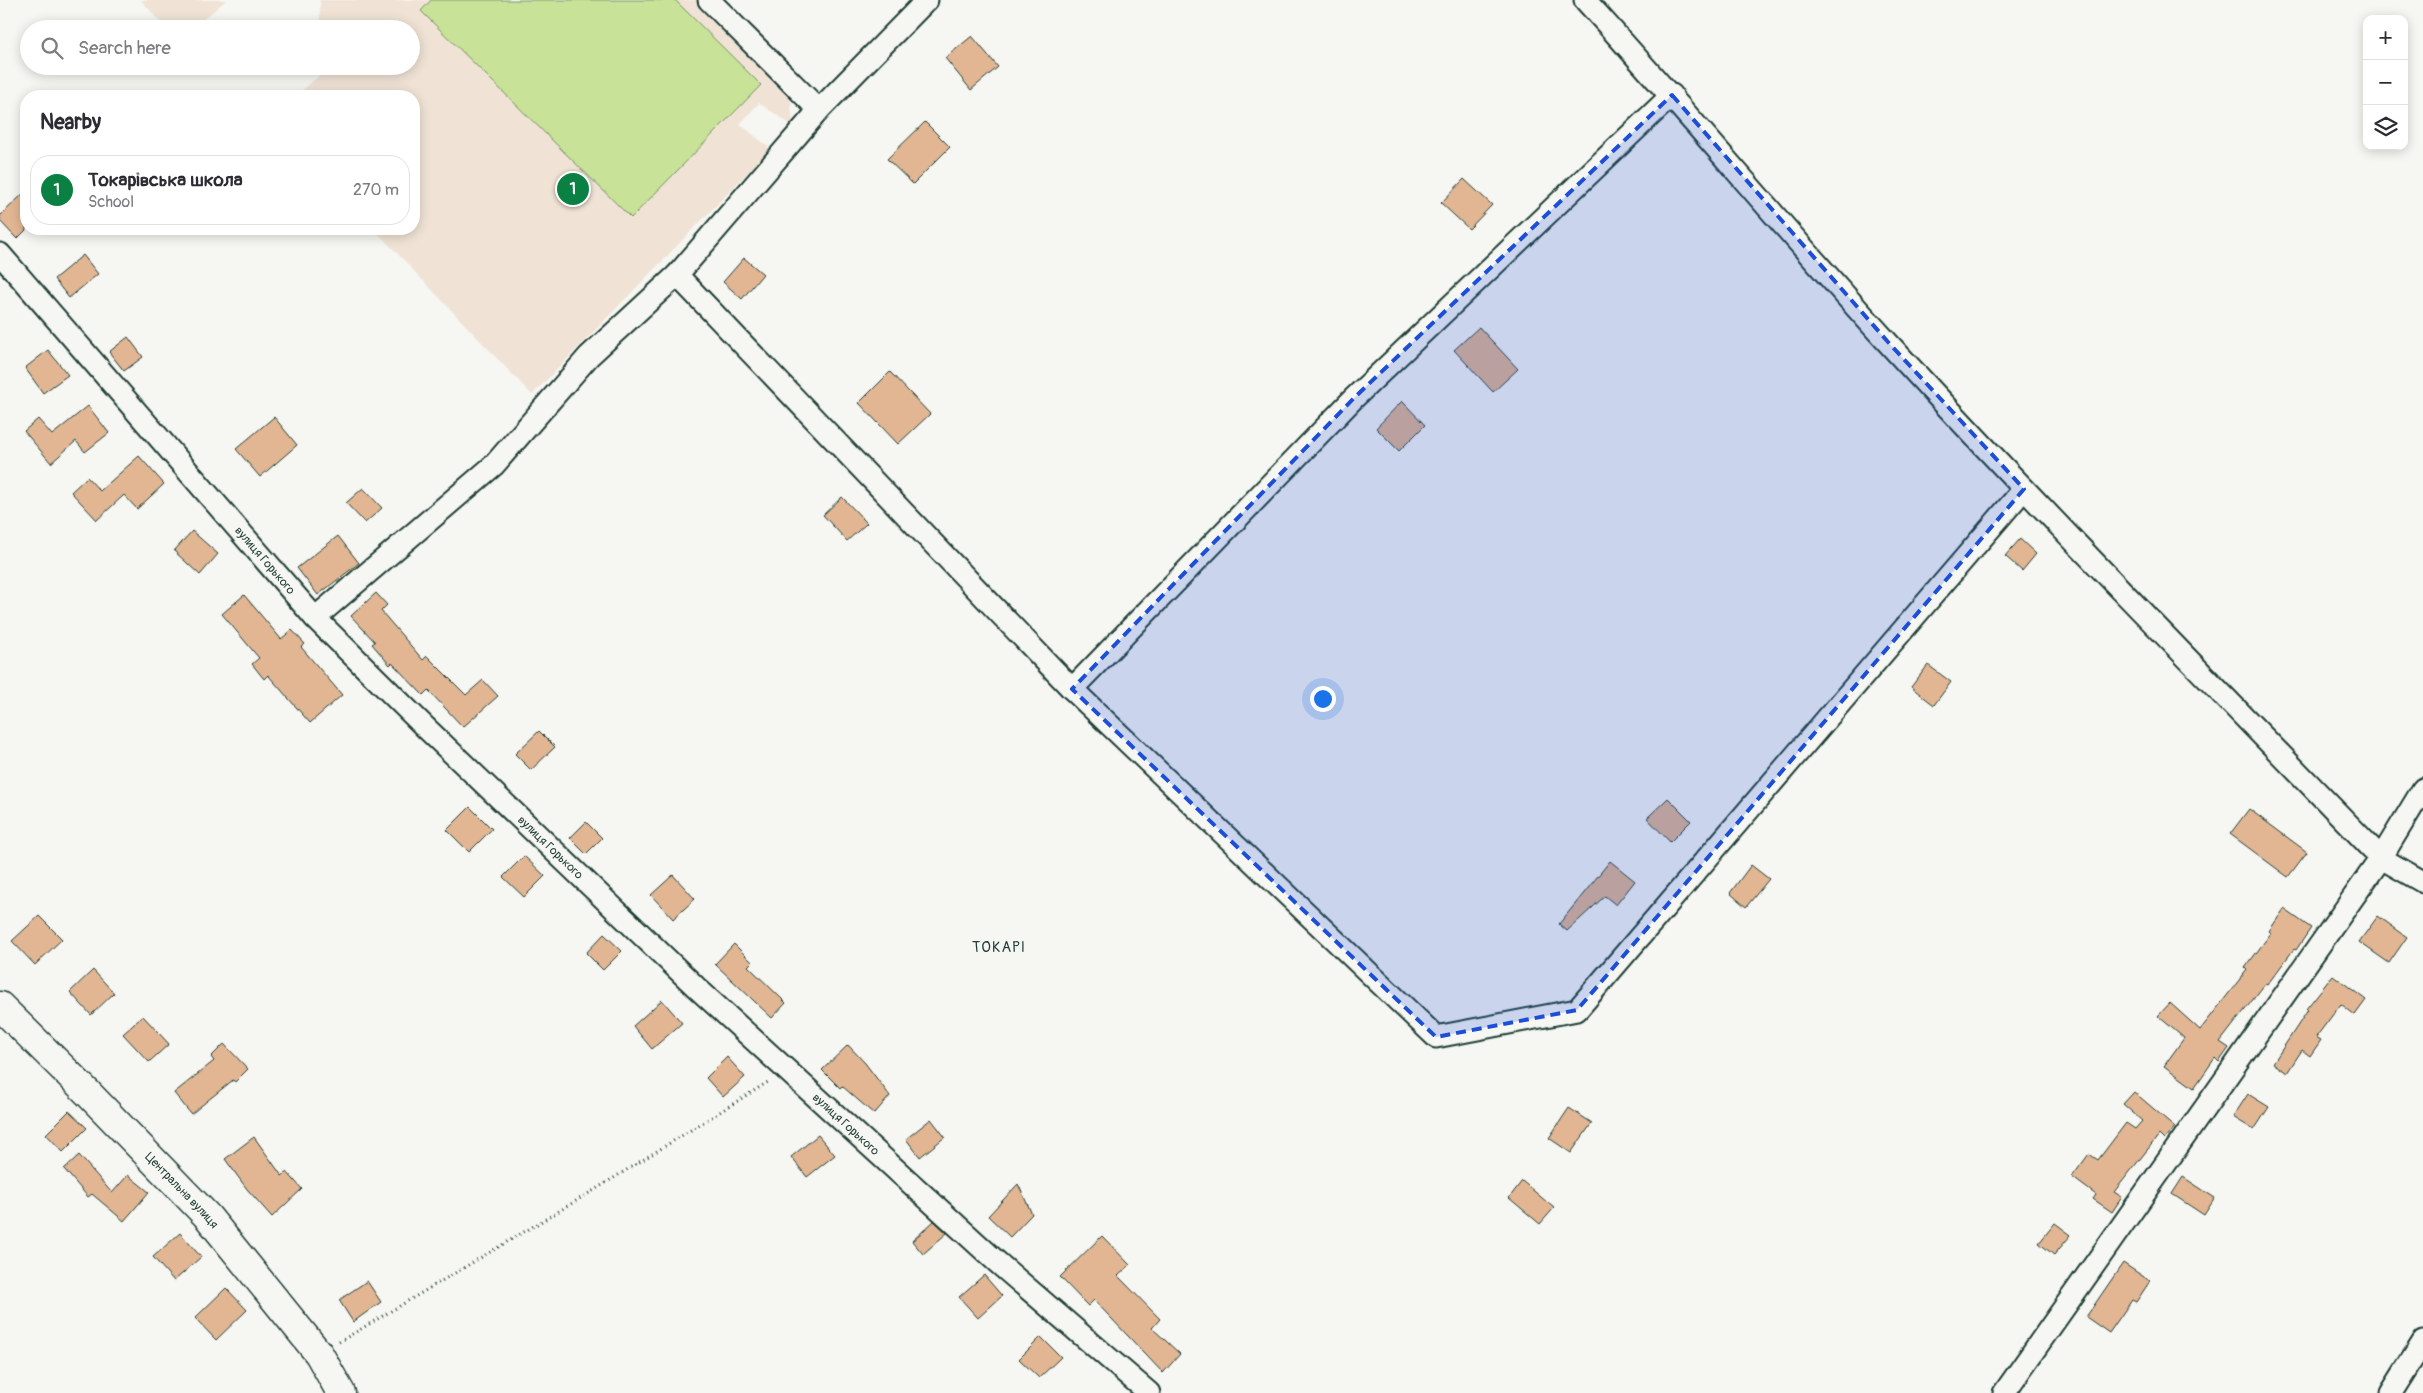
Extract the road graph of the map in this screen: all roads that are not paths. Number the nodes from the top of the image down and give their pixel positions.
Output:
1 (709, 0) edge
2 (927, 0) edge
3 (1585, 0) edge
4 (1672, 95) junction
5 (819, 110) junction
6 (0, 254) edge
7 (678, 275) junction
8 (2024, 488) junction
9 (315, 618) junction
10 (1072, 689) junction
11 (2423, 789) edge
12 (2381, 858) junction
13 (2423, 882) edge
14 (0, 1006) edge
15 (2423, 1342) edge
16 (341, 1393) edge
17 (1150, 1393) edge
18 (2004, 1393) edge
19 (2391, 1393) edge

1 - 5 street
2 - 5 street
3 - 4 street
4 - 8 street
4 - 10 street
5 - 7 street
6 - 9 street, вулиця Горького
7 - 9 street
7 - 10 street
8 - 10 street
8 - 12 street
9 - 17 street, вулиця Горького
11 - 12 street
12 - 13 street
12 - 18 street
14 - 16 street, Центральна вулиця
15 - 19 street

